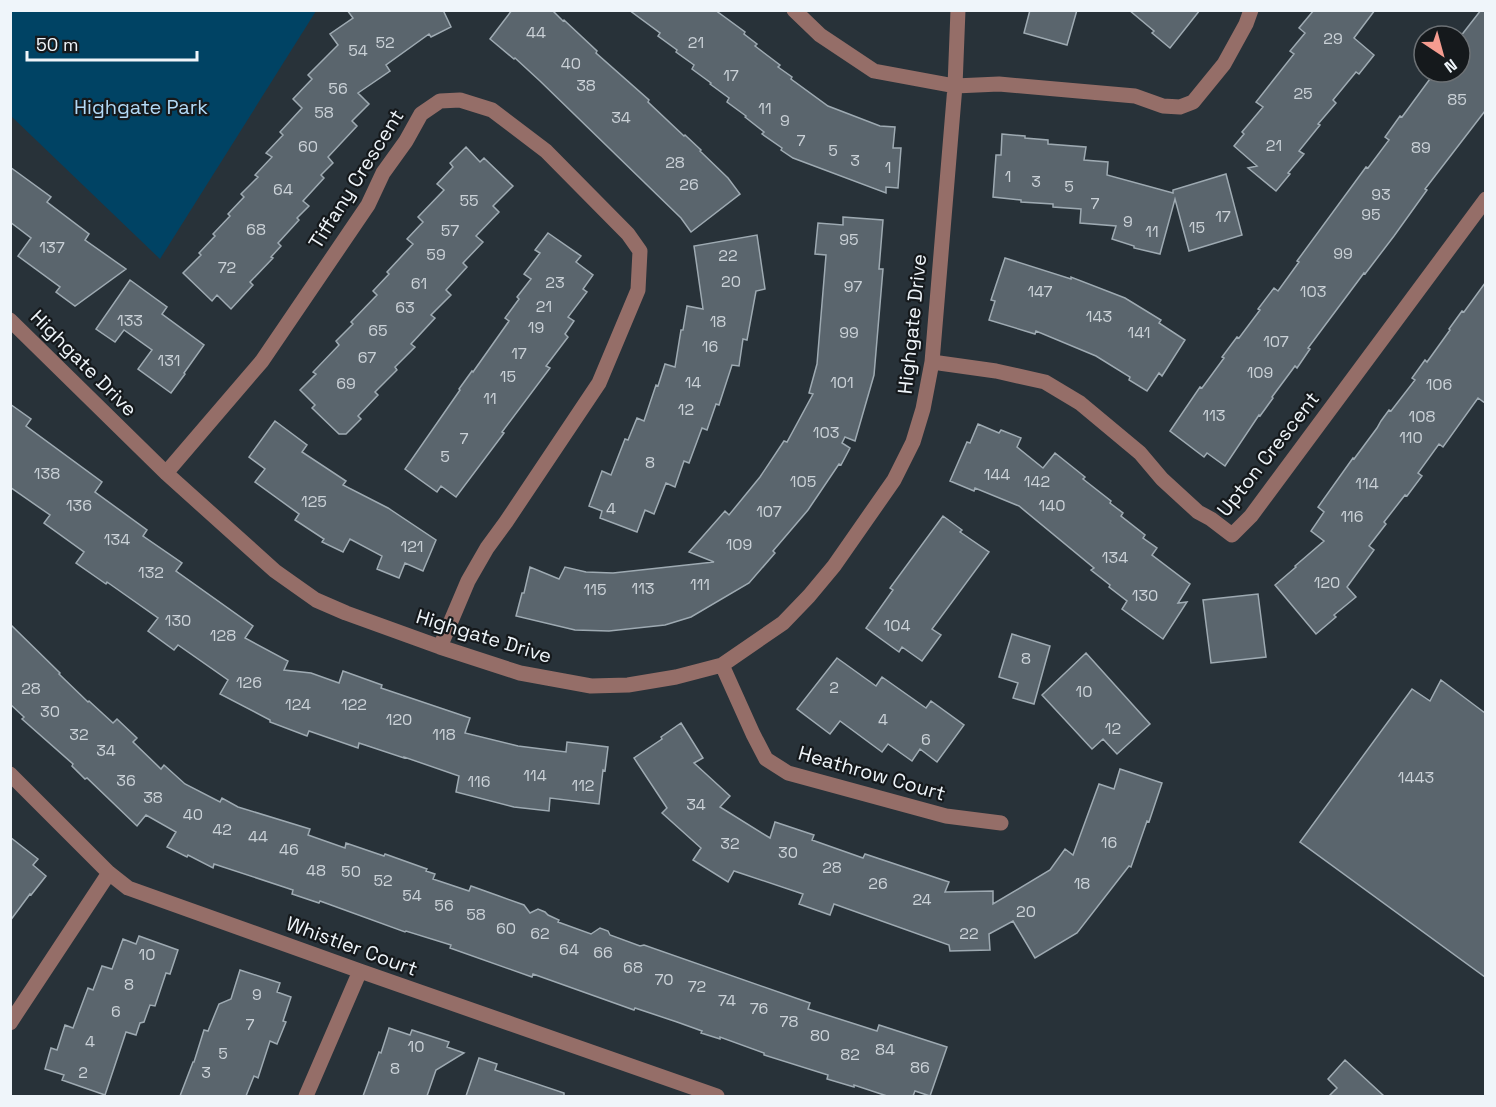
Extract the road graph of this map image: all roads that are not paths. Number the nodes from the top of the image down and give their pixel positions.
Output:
1 (794, 10) edge
2 (958, 10) edge
3 (1251, 10) edge
4 (955, 86) junction
5 (1485, 199) edge
6 (10, 320) edge
7 (932, 362) junction
8 (166, 473) junction
9 (440, 646) junction
10 (722, 665) junction
11 (10, 774) edge
12 (1000, 823) dead end
13 (109, 873) junction
14 (360, 971) junction
15 (10, 1023) edge
16 (306, 1096) edge
17 (717, 1096) edge

1 - 4 street
2 - 4 street, Highgate Drive
3 - 4 street
4 - 7 street, Highgate Drive
5 - 7 street, Upton Crescent
6 - 8 street, Highgate Drive
7 - 10 street, Highgate Drive
8 - 9 street, Highgate Drive
8 - 9 street, Tiffany Crescent
9 - 10 street, Highgate Drive
10 - 12 street, Heathrow Court
11 - 13 street, Whistler Court
13 - 14 street, Whistler Court
13 - 15 street
14 - 16 street
14 - 17 street, Whistler Court

